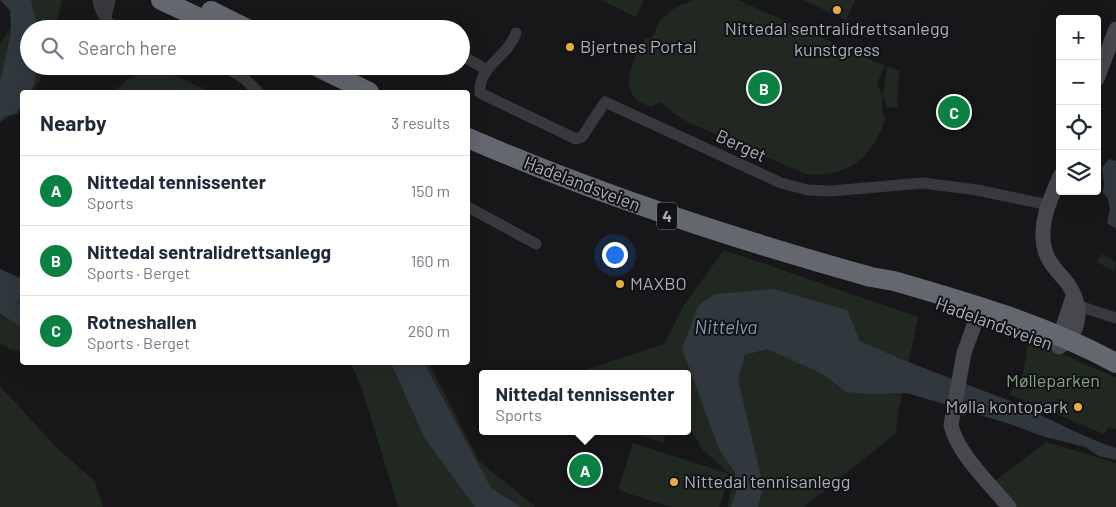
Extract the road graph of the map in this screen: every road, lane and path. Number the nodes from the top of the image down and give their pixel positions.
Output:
1 (98, 0) edge
2 (110, 0) edge
3 (161, 0) edge
4 (189, 0) edge
5 (106, 18) joint
6 (203, 20) edge
7 (230, 20) edge
8 (1116, 29) edge
9 (516, 33) dead end
10 (470, 60) edge
11 (1101, 68) edge
12 (487, 70) junction
13 (239, 75) edge
14 (331, 75) edge
15 (256, 90) edge
16 (364, 90) edge
17 (470, 139) edge
18 (1056, 186) edge
19 (1048, 205) junction
20 (470, 208) edge
21 (536, 244) dead end
22 (1074, 301) junction
23 (974, 312) junction
24 (1116, 318) edge
25 (1063, 341) junction
26 (1116, 363) edge
27 (1116, 373) edge
28 (1009, 507) edge

1 - 5 street
2 - 5 street
3 - 6 highway
4 - 7 highway
8 - 11 main road
9 - 12 street, Berget
10 - 12 street
12 - 19 street, Berget
13 - 15 street
14 - 16 highway
17 - 23 highway, Hadelandsveien / 4
18 - 19 main road
19 - 22 main road
20 - 21 street
22 - 24 street
22 - 25 main road
23 - 25 highway, Hadelandsveien / 4
23 - 28 main road
25 - 26 highway, Hadelandsveien / 4
25 - 27 highway, Hadelandsveien / 4

